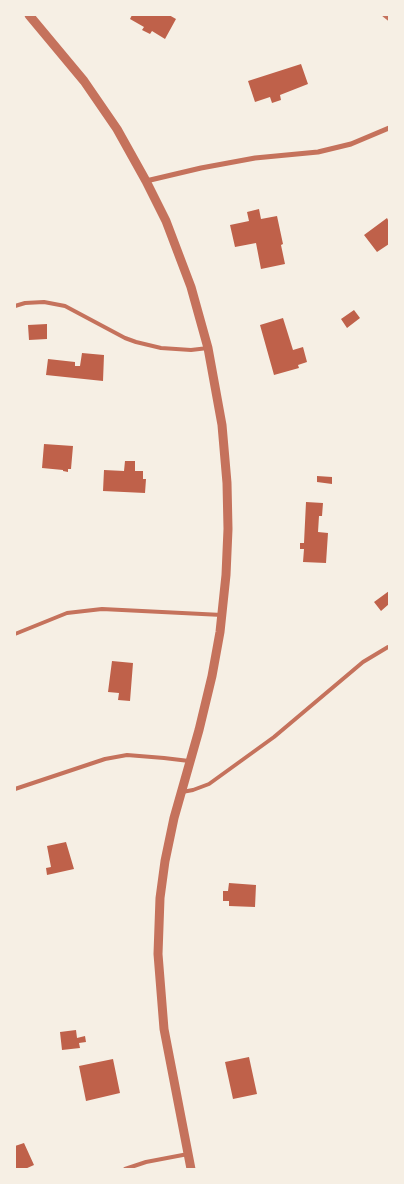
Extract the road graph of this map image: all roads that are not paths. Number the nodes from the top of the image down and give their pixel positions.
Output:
1 (29, 15) edge
2 (384, 15) edge
3 (389, 18) edge
4 (389, 128) edge
5 (146, 181) junction
6 (15, 306) edge
7 (208, 348) junction
8 (222, 615) junction
9 (15, 634) edge
10 (388, 647) edge
11 (189, 761) junction
12 (15, 789) edge
13 (180, 792) junction
14 (188, 1154) junction
15 (125, 1169) edge
16 (191, 1169) edge

1 - 5 street
2 - 3 lane
4 - 5 street
5 - 7 street
6 - 7 lane
7 - 8 street
8 - 9 lane
8 - 11 street
10 - 13 lane
11 - 12 lane
11 - 13 street
13 - 14 street
14 - 15 lane
14 - 16 street

